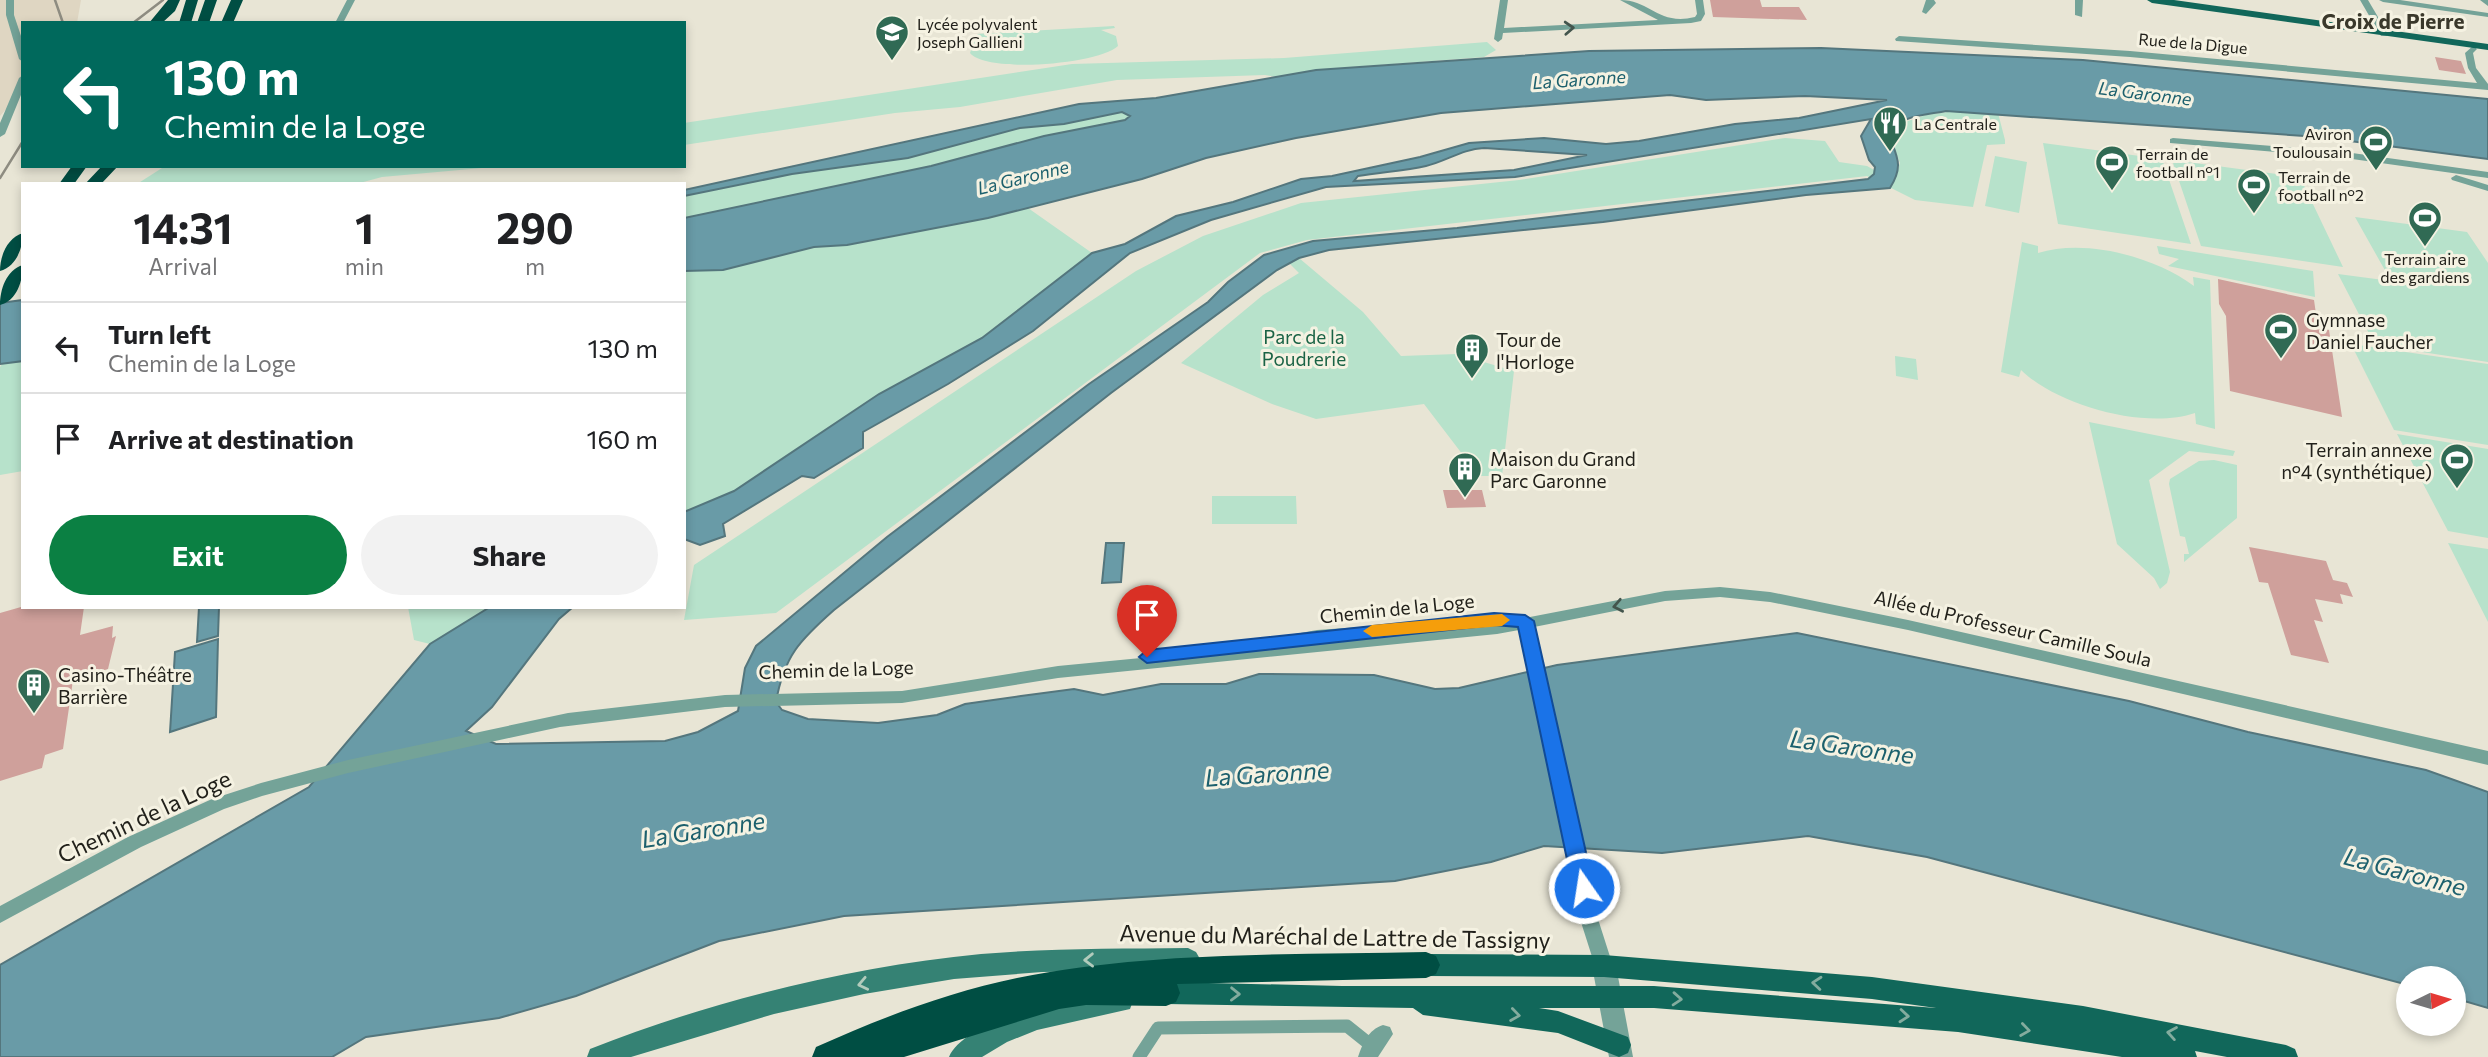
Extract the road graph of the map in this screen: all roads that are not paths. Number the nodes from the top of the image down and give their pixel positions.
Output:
1 (10, 0) edge
2 (174, 0) edge
3 (192, 0) edge
4 (237, 0) edge
5 (351, 0) edge
6 (1504, 0) edge
7 (1624, 0) edge
8 (1699, 0) edge
9 (2080, 0) edge
10 (2152, 0) edge
11 (2364, 0) edge
12 (2383, 0) edge
13 (2484, 0) edge
14 (2488, 4) edge
15 (2080, 15) dead end
16 (2488, 15) edge
17 (186, 20) edge
18 (1664, 20) junction
19 (157, 21) edge
20 (228, 21) edge
21 (340, 21) edge
22 (2384, 34) junction
23 (1899, 39) dead end
24 (2467, 48) junction
25 (21, 49) edge
26 (2488, 50) edge
27 (21, 83) edge
28 (2486, 86) edge
29 (0, 134) edge
30 (2173, 141) dead end
31 (2404, 163) junction
32 (78, 168) edge
33 (109, 168) edge
34 (2488, 175) edge
35 (68, 182) edge
36 (93, 182) edge
37 (2488, 188) edge
38 (21, 240) edge
39 (0, 266) edge
40 (21, 273) edge
41 (0, 300) edge
42 (1525, 621) junction
43 (2488, 758) edge
44 (0, 915) edge
45 (1426, 965) junction
46 (1604, 966) junction
47 (1166, 993) junction
48 (1400, 995) junction
49 (1609, 995) junction
50 (1375, 1046) edge
51 (2213, 1049) edge
52 (1620, 1051) edge
53 (599, 1057) edge
54 (827, 1057) edge
55 (871, 1057) edge
56 (961, 1057) edge
57 (1139, 1057) edge
58 (2185, 1057) edge
59 (2286, 1057) edge

1 - 25 street
2 - 19 highway
3 - 17 highway
4 - 20 highway
5 - 21 street
6 -> 18 street
7 - 18 street
8 - 18 street
9 - 15 street
10 - 22 main road
11 - 22 street
12 - 16 street
13 - 14 street
22 - 24 main road
23 - 28 street, Rue de la Digue
24 - 26 main road
24 - 28 street, Rue de la Digue
27 - 29 street
30 - 31 street
31 - 34 street
31 - 37 street
32 - 35 highway
33 - 36 highway
38 - 39 highway
40 - 41 highway
43 -> 42 street, Allée du Professeur Camille Soula
42 - 44 street, Chemin de la Loge
42 - 46 street
45 - 46 main road, Avenue du Maréchal de Lattre de Tassigny
45 -> 53 main road, Avenue du Maréchal de Lattre de Tassigny
45 - 54 highway
46 - 49 street
51 -> 46 main road, Avenue du Maréchal de Lattre de Tassigny
47 -> 48 main road
47 - 55 highway
47 - 56 main road
48 - 49 main road
48 -> 52 main road
49 - 52 street
49 -> 58 main road
50 - 57 street
51 - 59 main road, Avenue du Maréchal de Lattre de Tassigny

